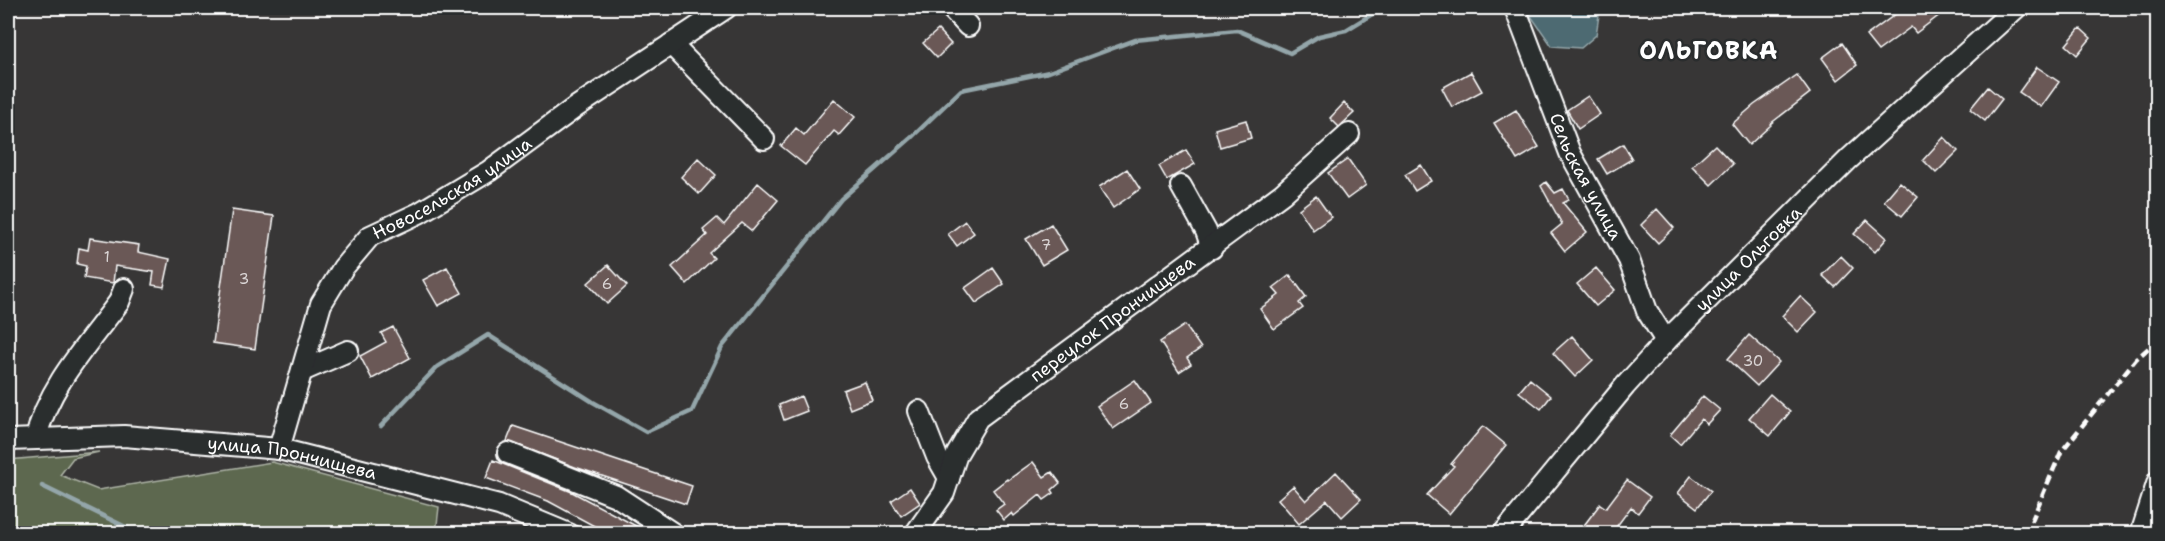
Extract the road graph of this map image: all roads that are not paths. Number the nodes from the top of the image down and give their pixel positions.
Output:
1 (726, 8) edge
2 (951, 8) edge
3 (1515, 8) edge
4 (2016, 8) edge
5 (968, 26) dead end
6 (671, 44) junction
7 (1349, 135) dead end
8 (764, 140) dead end
9 (1181, 186) dead end
10 (1212, 248) junction
11 (124, 289) dead end
12 (1666, 341) junction
13 (348, 351) dead end
14 (302, 371) junction
15 (919, 411) dead end
16 (36, 438) junction
17 (8, 440) edge
18 (279, 449) junction
19 (508, 453) dead end
20 (949, 478) junction
21 (2157, 481) edge
22 (569, 534) edge
23 (674, 534) edge
24 (915, 534) edge
25 (1503, 534) edge
26 (2141, 534) edge

1 - 6 street, Новосельская улица
2 - 5 street
3 - 12 street, Сельская улица
4 - 12 street, улица Ольговка
6 - 8 street
6 - 14 street, Новосельская улица
7 - 10 street, переулок Прончищева
9 - 10 street
10 - 20 street, переулок Прончищева
11 - 16 street
12 - 25 street, улица Ольговка
13 - 14 street
14 - 18 street, Новосельская улица
15 - 20 street
16 - 17 street, улица Прончищева
16 - 18 street, улица Прончищева
18 - 22 street, улица Прончищева
19 - 23 street
20 - 24 street, переулок Прончищева
21 - 26 street

